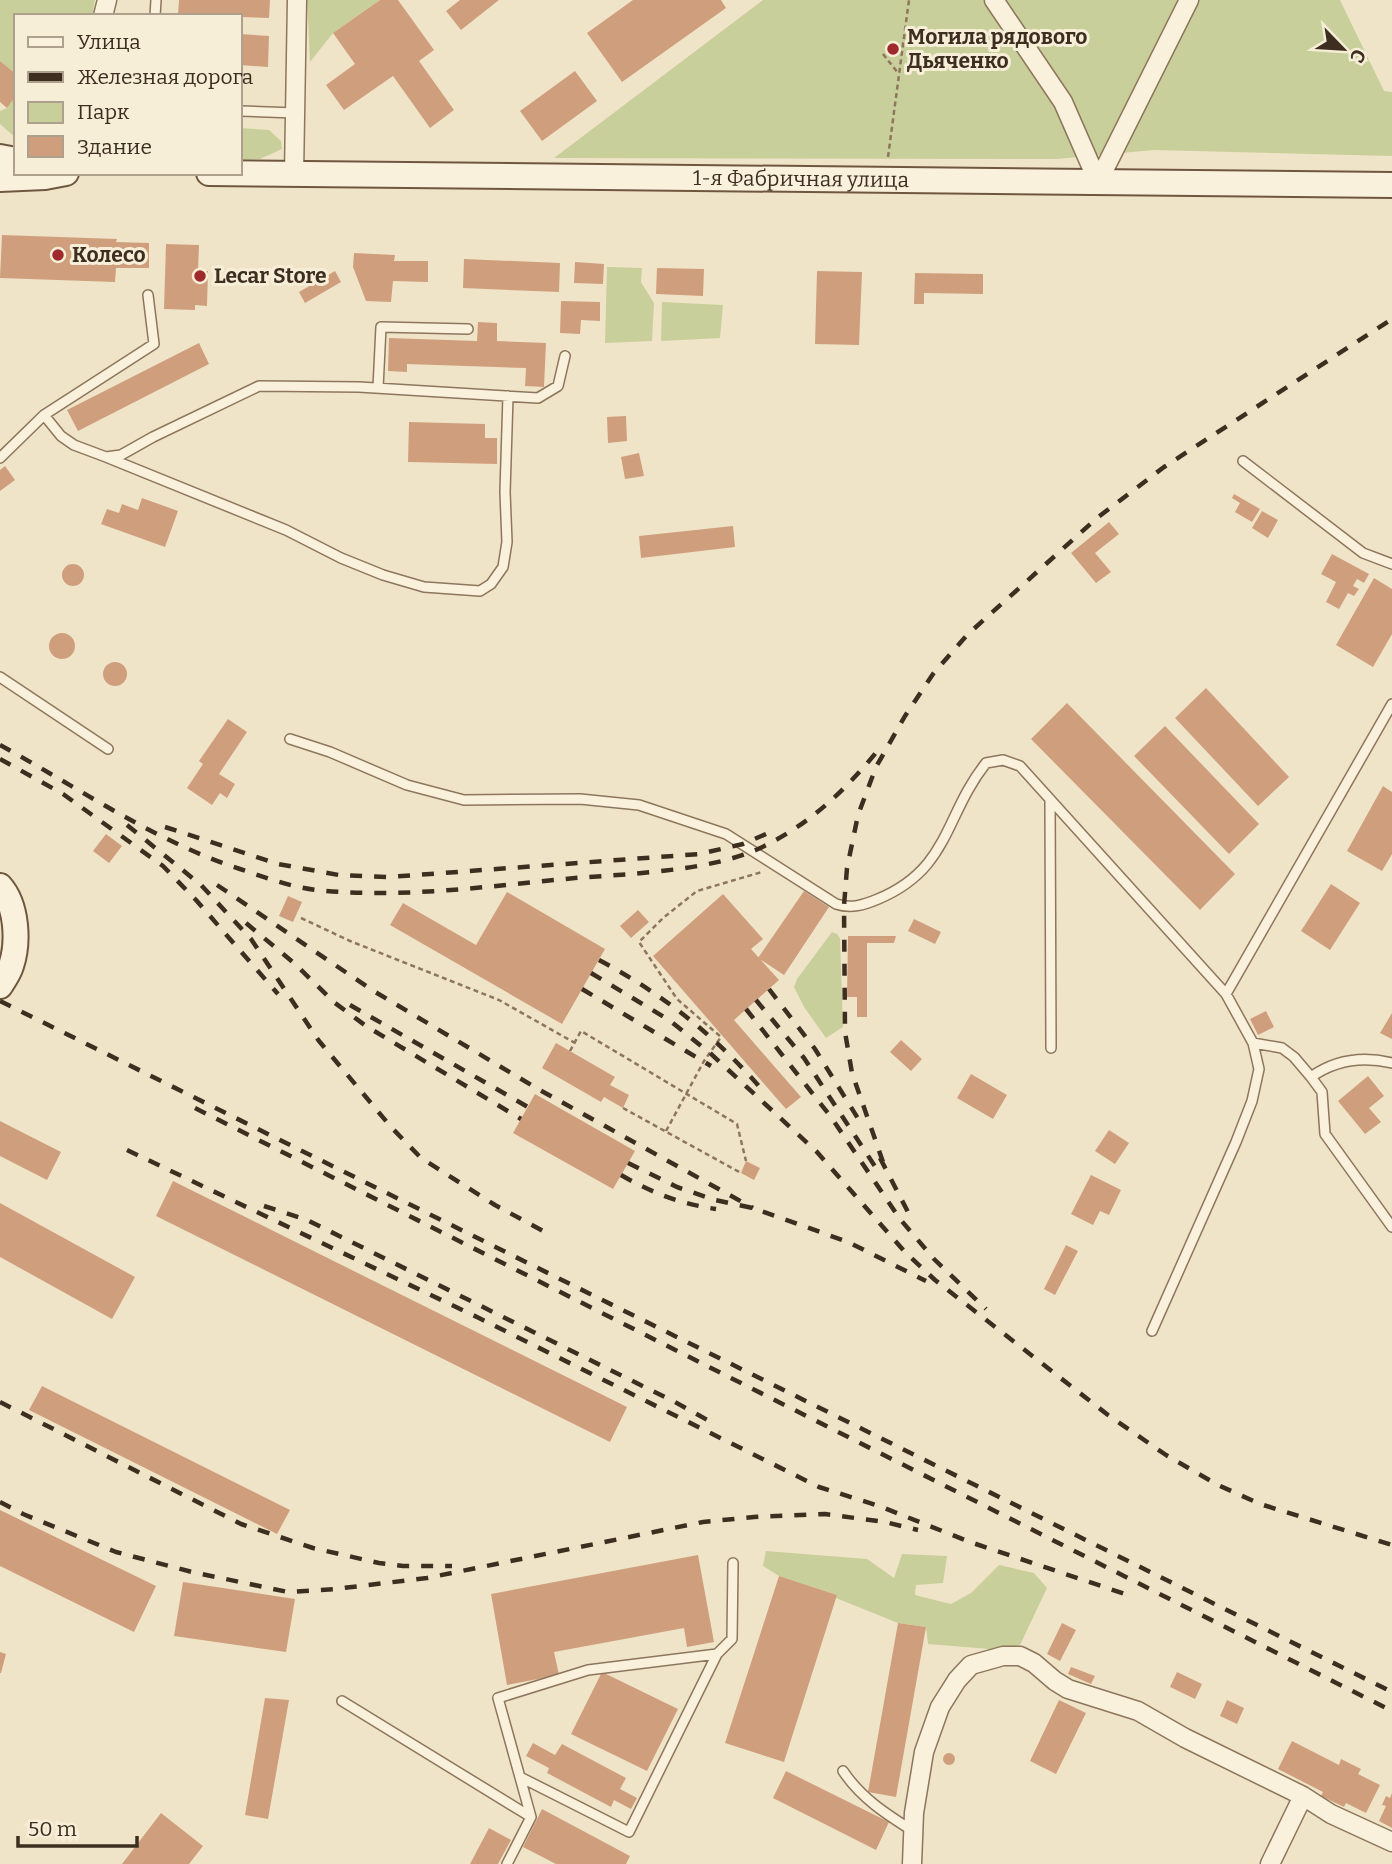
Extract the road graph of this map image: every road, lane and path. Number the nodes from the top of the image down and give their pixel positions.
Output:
1 (297, 0) edge
2 (909, 0) edge
3 (994, 0) edge
4 (1189, 0) edge
5 (883, 54) dead end
6 (899, 74) junction
7 (242, 111) edge
8 (295, 113) junction
9 (888, 157) dead end
10 (242, 173) edge
11 (294, 174) junction
12 (56, 175) edge
13 (0, 178) edge
14 (1098, 182) junction
15 (1392, 185) edge
16 (148, 295) dead end
17 (468, 329) dead end
18 (565, 356) dead end
19 (378, 388) junction
20 (508, 396) junction
21 (44, 415) junction
22 (106, 457) junction
23 (0, 458) edge
24 (1242, 461) dead end
25 (1392, 564) edge
26 (0, 677) edge
27 (1392, 704) edge
28 (290, 739) dead end
29 (108, 749) dead end
30 (1050, 799) junction
31 (778, 867) junction
32 (0, 886) edge
33 (301, 918) dead end
34 (0, 986) edge
35 (1226, 994) junction
36 (1253, 1042) junction
37 (575, 1043) junction
38 (1051, 1048) dead end
39 (570, 1051) dead end
40 (1392, 1063) edge
41 (1311, 1077) junction
42 (687, 1092) junction
43 (623, 1108) dead end
44 (666, 1131) junction
45 (746, 1161) dead end
46 (741, 1172) dead end
47 (1392, 1227) edge
48 (1153, 1331) dead end
49 (733, 1563) dead end
50 (717, 1654) junction
51 (342, 1700) dead end
52 (843, 1771) dead end
53 (520, 1777) junction
54 (1303, 1796) junction
55 (531, 1817) junction
56 (915, 1832) junction
57 (1392, 1842) edge
58 (507, 1864) edge
59 (912, 1864) edge
60 (1270, 1864) edge

1 - 8 street
2 - 6 path
3 - 14 street
4 - 14 street
5 - 6 path
6 - 9 path
7 - 8 lane
8 - 11 street
10 - 11 main road, 1-я Фабричная улица
11 - 14 main road, 1-я Фабричная улица
12 - 13 main road
14 - 15 main road, 1-я Фабричная улица
16 - 21 lane
17 - 19 lane
18 - 20 lane
19 - 20 lane
19 - 22 lane
20 - 22 lane
21 - 22 lane
21 - 23 lane
24 - 25 lane
26 - 29 lane
27 - 35 lane
28 - 31 lane
30 - 31 lane
30 - 35 lane
30 - 38 lane
31 - 42 path
32 - 34 main road
33 - 37 path
35 - 36 lane
36 - 41 lane
36 - 48 lane
37 - 39 path
37 - 42 path
40 - 41 lane
41 - 47 lane
42 - 44 path
42 - 45 path
43 - 44 path
44 - 46 path
49 - 50 lane
50 - 53 lane
50 - 53 lane
51 - 55 lane
52 - 56 lane
53 - 55 lane
54 - 56 street
54 - 57 street
54 - 60 street
55 - 58 lane
56 - 59 street

